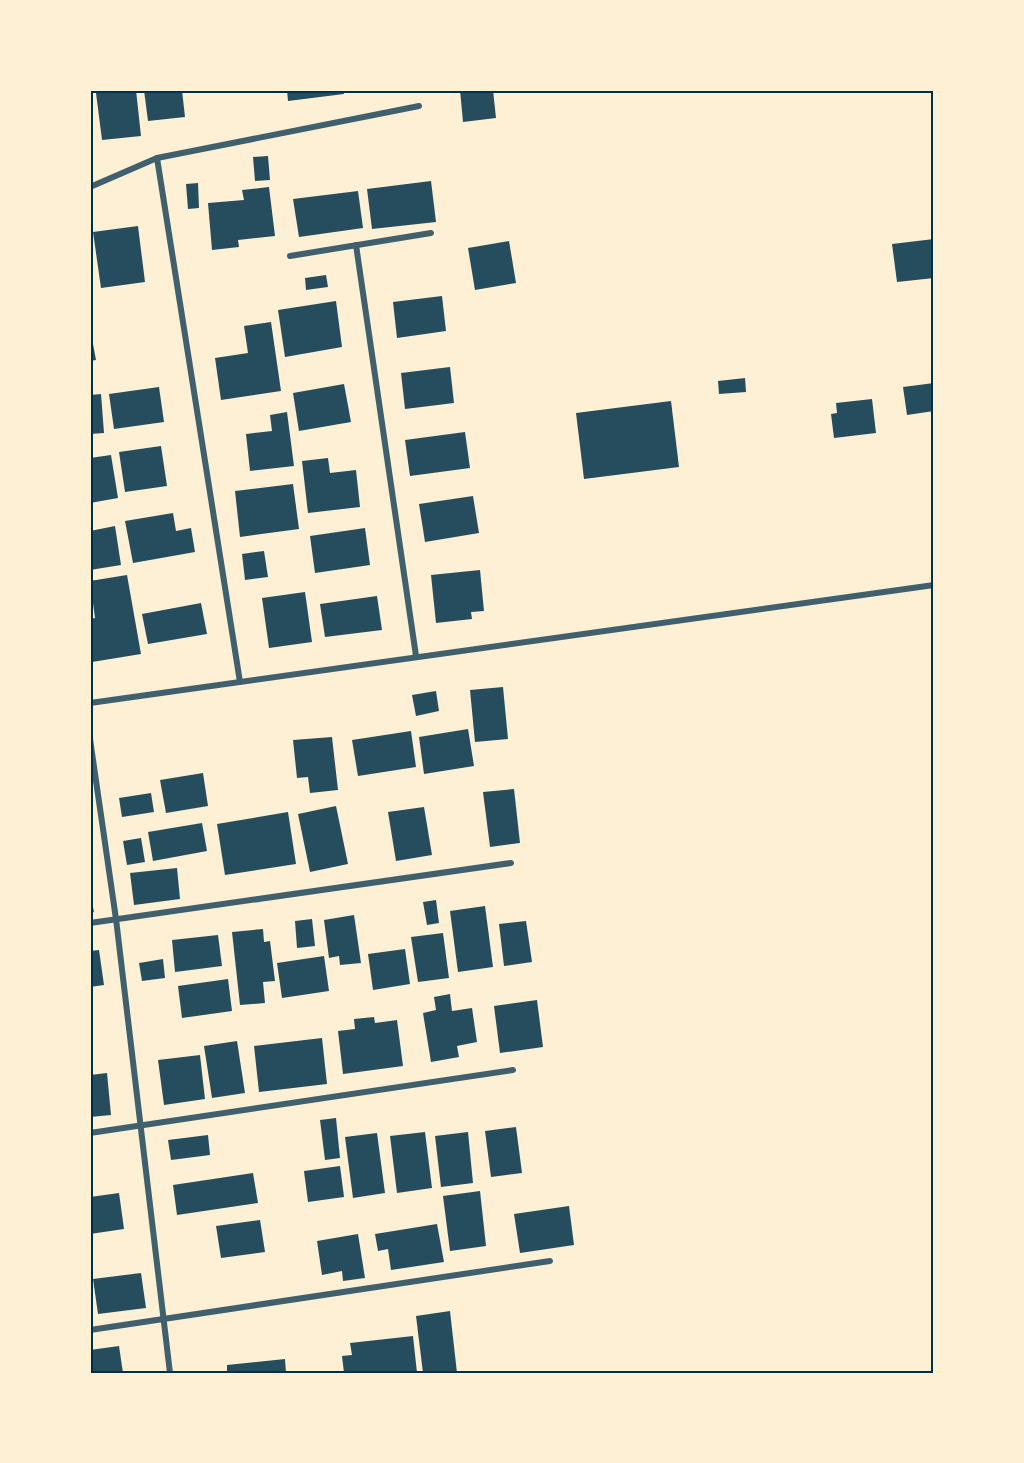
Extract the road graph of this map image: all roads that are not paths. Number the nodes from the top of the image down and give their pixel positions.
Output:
1 (419, 106) dead end
2 (157, 158) junction
3 (90, 187) edge
4 (431, 233) dead end
5 (356, 245) junction
6 (290, 256) dead end
7 (934, 585) edge
8 (416, 656) junction
9 (240, 682) junction
10 (90, 703) edge
11 (90, 739) edge
12 (511, 863) dead end
13 (116, 919) junction
14 (90, 923) edge
15 (513, 1070) dead end
16 (140, 1126) junction
17 (90, 1133) edge
18 (550, 1261) dead end
19 (163, 1319) junction
20 (90, 1329) edge
21 (170, 1373) edge

1 - 2 street
2 - 3 street
2 - 9 street
4 - 5 street
5 - 6 street
5 - 8 street
7 - 8 street
8 - 9 street
9 - 10 street
11 - 13 street
12 - 13 street
13 - 14 street
13 - 16 street
15 - 16 street
16 - 17 street
16 - 19 street
18 - 19 street
19 - 20 street
19 - 21 street

